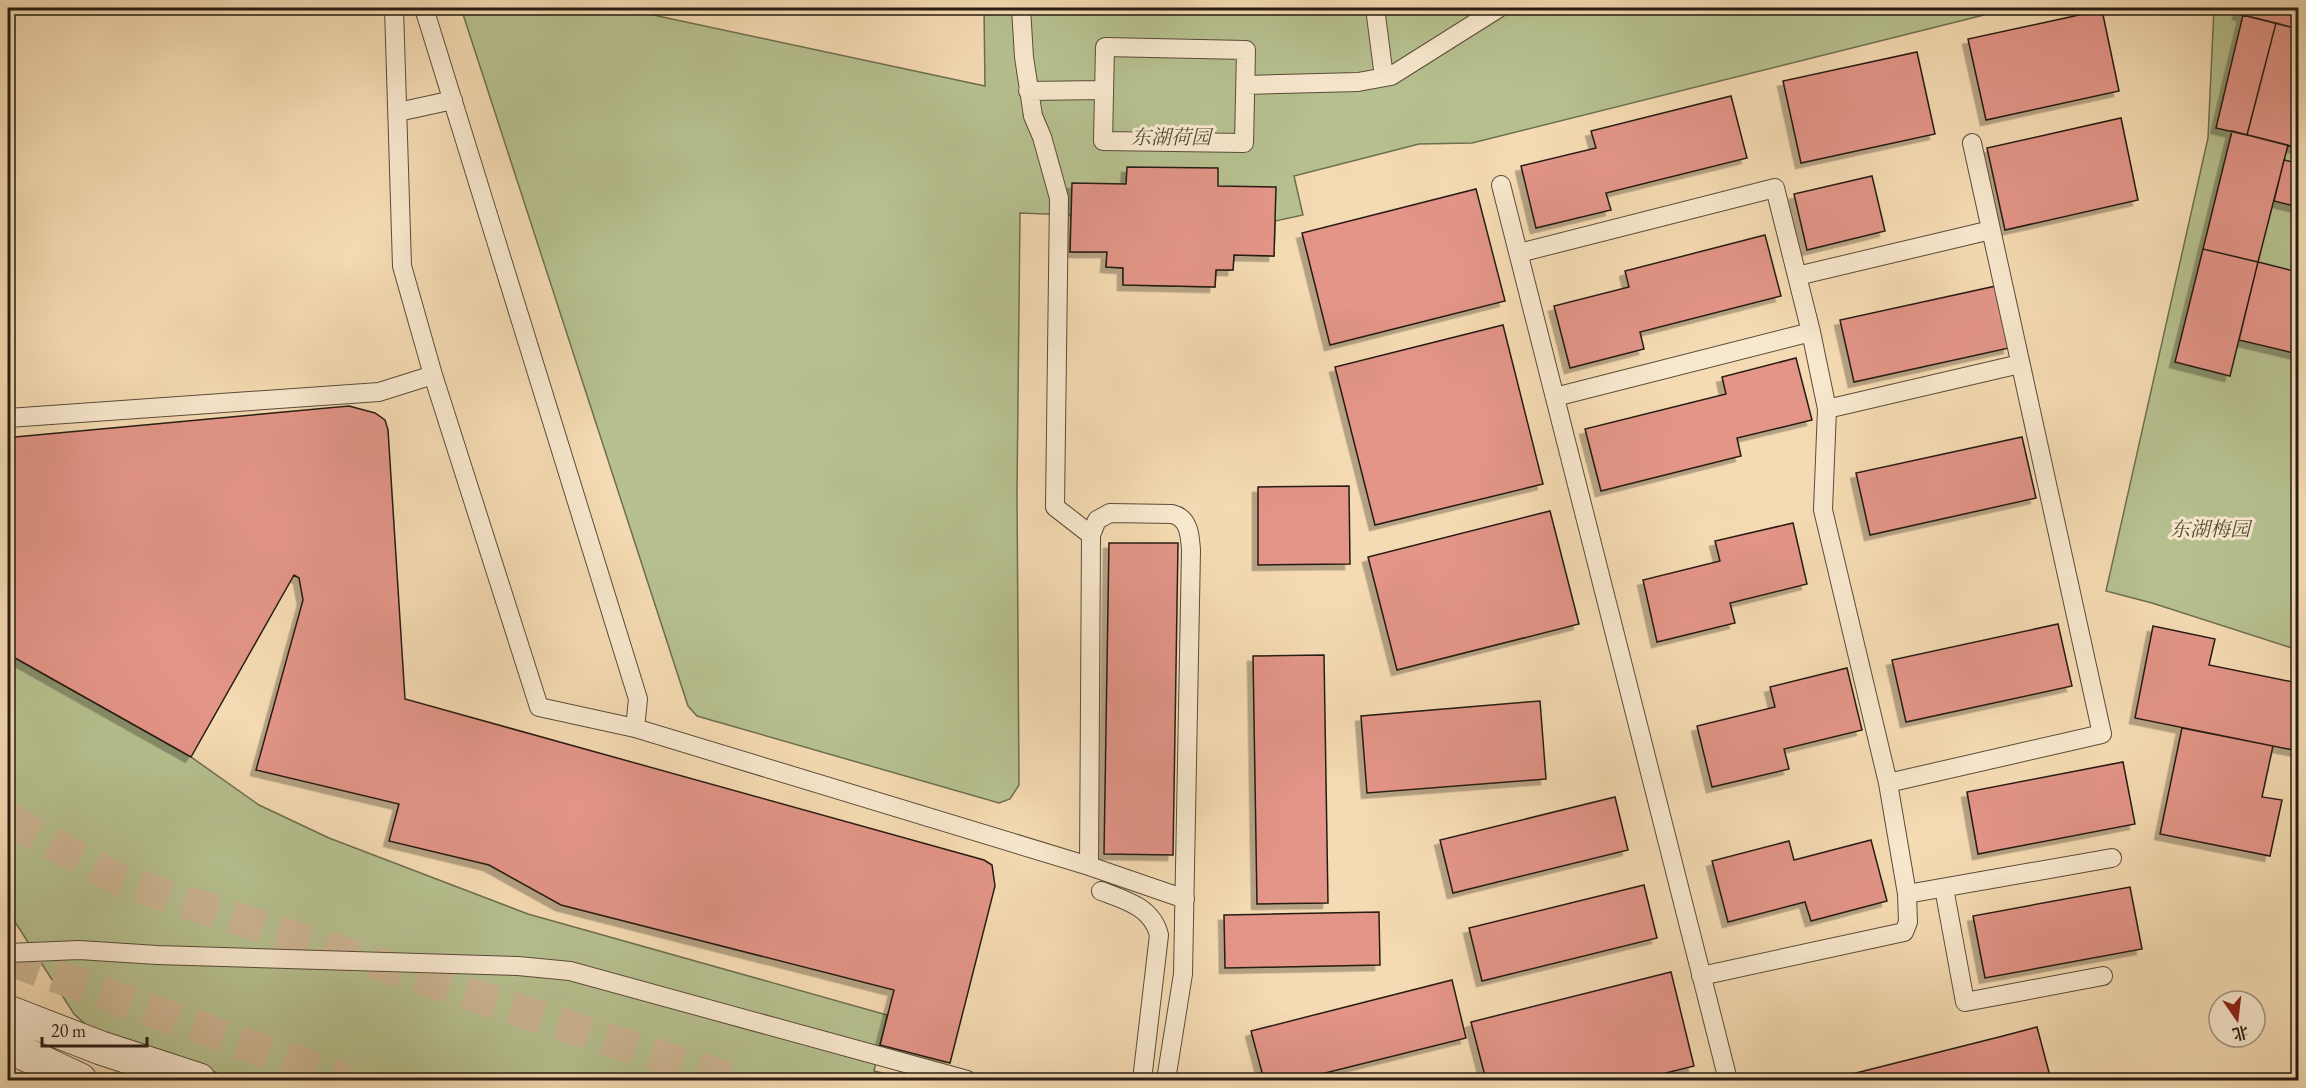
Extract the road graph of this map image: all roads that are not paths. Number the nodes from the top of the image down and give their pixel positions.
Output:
1 (394, 8) edge
2 (424, 8) edge
3 (1021, 8) edge
4 (1375, 8) edge
5 (1499, 8) edge
6 (1384, 77) junction
7 (1246, 86) junction
8 (1104, 90) junction
9 (1028, 91) junction
10 (453, 100) junction
11 (398, 112) junction
12 (1972, 143) dead end
13 (1501, 185) dead end
14 (1991, 230) junction
15 (1519, 253) junction
16 (1797, 276) junction
17 (1811, 332) junction
18 (2020, 364) junction
19 (433, 375) junction
20 (1555, 397) junction
21 (1827, 409) junction
22 (8, 418) edge
23 (1092, 535) junction
24 (635, 729) junction
25 (1888, 783) junction
26 (2112, 858) dead end
27 (1089, 866) junction
28 (1944, 888) junction
29 (1101, 891) dead end
30 (1907, 894) junction
31 (1185, 899) junction
32 (8, 954) edge
33 (1701, 976) junction
34 (2103, 976) dead end
35 (8, 1011) edge
36 (8, 1046) edge
37 (80, 1080) edge
38 (199, 1080) edge
39 (967, 1080) edge
40 (1142, 1080) edge
41 (1166, 1080) edge
42 (1728, 1080) edge

1 - 11 lane
2 - 10 lane
3 - 9 lane
4 - 6 lane
5 - 6 lane
6 - 7 lane
7 - 8 lane
7 - 8 lane
8 - 9 lane
9 - 23 lane
10 - 11 lane
10 - 24 lane
11 - 19 lane
12 - 14 lane
13 - 15 lane
14 - 16 lane
14 - 18 lane
15 - 16 lane
15 - 20 lane
16 - 17 lane
17 - 20 lane
17 - 21 lane
18 - 21 lane
18 - 25 lane
19 - 22 lane
19 - 24 lane
20 - 33 lane
21 - 25 lane
23 - 27 lane
23 - 31 lane
24 - 27 lane
25 - 30 lane
26 - 28 lane
27 - 31 lane
28 - 30 lane
28 - 34 lane
29 - 40 lane
30 - 33 lane
31 - 41 lane
32 - 39 lane
33 - 42 lane
35 - 38 street
36 - 37 street

